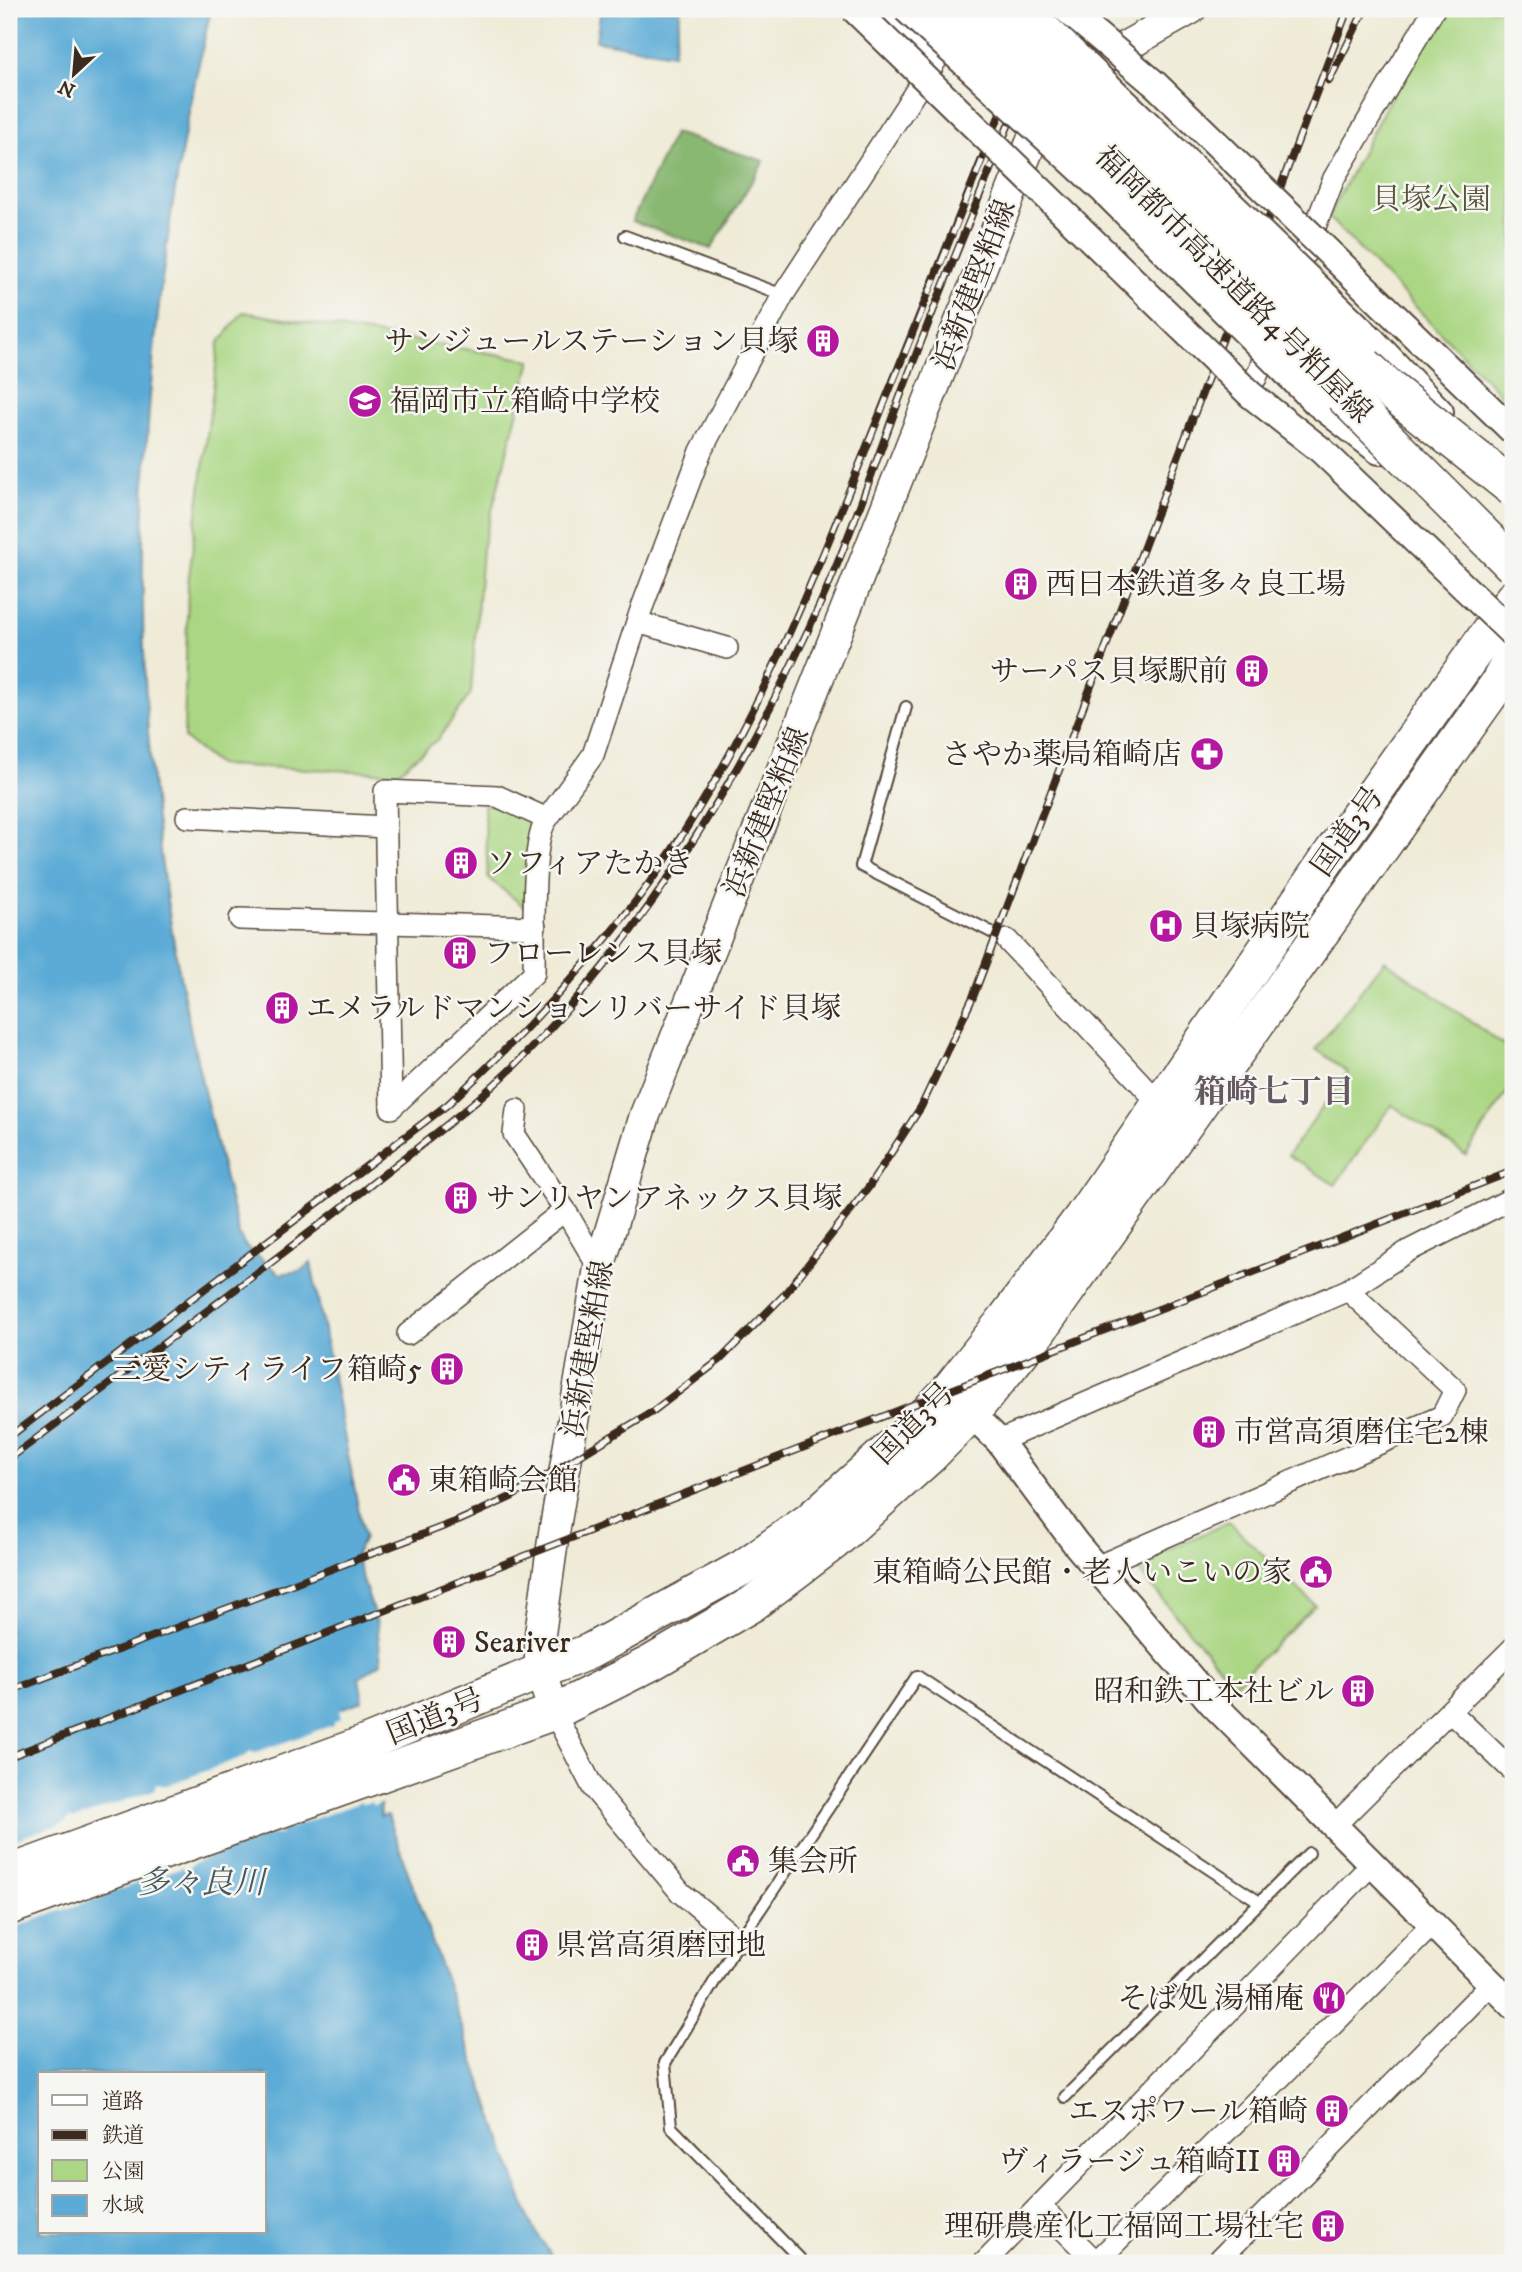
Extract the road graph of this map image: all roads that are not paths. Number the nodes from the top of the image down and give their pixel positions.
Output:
1 (854, 9) edge
2 (874, 9) edge
3 (906, 9) edge
4 (949, 9) edge
5 (969, 9) edge
6 (988, 9) edge
7 (1028, 9) edge
8 (1066, 9) edge
9 (1192, 9) edge
10 (1434, 9) edge
11 (932, 67) junction
12 (625, 236) dead end
13 (783, 295) junction
14 (1256, 377) dead end
15 (1379, 403) junction
16 (1513, 431) edge
17 (1513, 489) edge
18 (1513, 556) edge
19 (1513, 565) edge
20 (1513, 586) edge
21 (1513, 598) edge
22 (637, 622) junction
23 (1513, 634) edge
24 (727, 648) dead end
25 (1513, 655) edge
26 (906, 707) dead end
27 (187, 817) dead end
28 (547, 819) junction
29 (386, 827) junction
30 (240, 919) dead end
31 (386, 923) junction
32 (535, 927) junction
33 (1007, 940) joint
34 (1159, 1103) junction
35 (517, 1110) dead end
36 (1513, 1198) edge
37 (565, 1210) junction
38 (598, 1268) junction
39 (1348, 1290) junction
40 (408, 1334) dead end
41 (960, 1402) junction
42 (999, 1441) junction
43 (1096, 1567) junction
44 (1513, 1648) edge
45 (540, 1671) junction
46 (554, 1712) junction
47 (1451, 1712) junction
48 (1513, 1771) edge
49 (1334, 1826) junction
50 (1309, 1853) dead end
51 (1372, 1864) junction
52 (9, 1873) edge
53 (1258, 1901) junction
54 (9, 1907) edge
55 (1433, 1924) junction
56 (739, 1941) junction
57 (1492, 1984) junction
58 (1513, 2005) edge
59 (1065, 2097) dead end
60 (1040, 2206) junction
61 (804, 2263) edge
62 (984, 2263) edge
63 (1097, 2263) edge
64 (1216, 2263) edge

1 - 23 street, bridge
2 - 11 street
3 - 18 street, bridge
4 - 15 highway, 福岡都市高速道路4号粕屋線, bridge
5 - 11 street
6 - 15 highway, 福岡都市高速道路4号粕屋線, bridge
7 - 17 street, bridge
8 - 16 street, bridge
9 - 38 main road, 浜新建堅粕線
10 - 14 street
11 - 13 street
12 - 13 lane
13 - 22 street
15 - 17 highway, bridge
15 - 19 highway, 福岡都市高速道路4号粕屋線, bridge
15 - 20 highway, bridge
21 - 34 highway, 国道3号
22 - 24 street
22 - 28 street
25 - 41 highway, 国道3号
26 - 33 lane
27 - 29 street
28 - 29 street
28 - 32 street
29 - 31 street
30 - 31 street
31 - 32 street
31 - 32 street
33 - 34 street
34 - 41 highway, 国道3号
35 - 37 street
36 - 39 street
37 - 38 street
37 - 40 street
38 - 45 main road, 浜新建堅粕線
39 - 42 street
39 - 43 street
41 - 42 street
41 - 45 highway, 国道3号
41 - 46 highway, 国道3号
42 - 43 street
43 - 49 street
44 - 47 street
45 - 46 main road, 浜新建堅粕線
45 - 52 highway, 国道3号
46 - 54 highway, 国道3号
46 - 56 street
47 - 48 street
47 - 49 street
49 - 51 street
50 - 53 lane
51 - 55 street
51 - 60 street
53 - 56 lane
53 - 59 lane
55 - 57 street
55 - 63 street
56 - 61 lane
57 - 58 street
57 - 64 street
60 - 62 street
60 - 63 street

